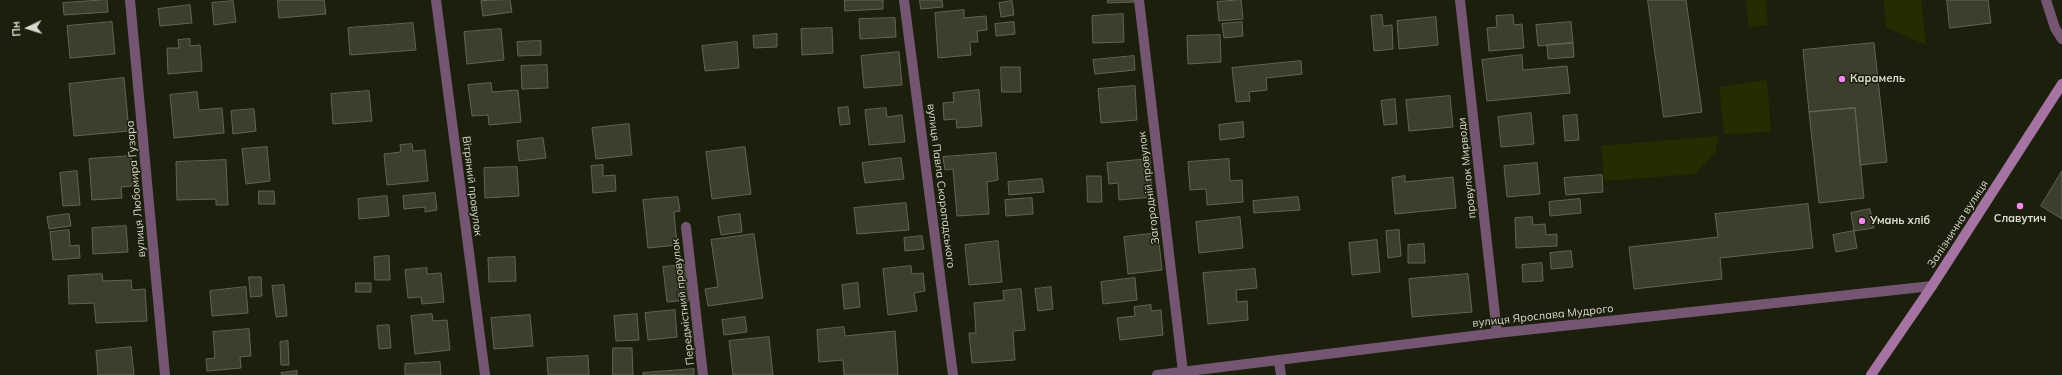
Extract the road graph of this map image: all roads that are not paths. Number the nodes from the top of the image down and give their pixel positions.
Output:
1 (130, 0) edge
2 (436, 0) edge
3 (904, 0) edge
4 (1139, 0) edge
5 (1460, 0) edge
6 (2046, 0) edge
7 (2062, 39) edge
8 (2062, 84) edge
9 (686, 227) dead end
10 (1932, 286) junction
11 (1498, 333) junction
12 (1279, 361) junction
13 (1184, 372) junction
14 (165, 375) edge
15 (485, 375) edge
16 (703, 375) edge
17 (953, 375) edge
18 (1157, 375) edge
19 (1281, 375) edge
20 (1871, 375) edge

1 - 14 street, вулиця Любомира Гузара
2 - 15 street, Вітряний провулок
3 - 17 street, вулиця Павла Скоропадського
4 - 13 street, Загородній провулок
5 - 11 street, провулок Мирводи
6 - 7 street
8 - 10 main road, Залізнична вулиця
9 - 16 street, Передмістний провулок
10 - 11 street, вулиця Ярослава Мудрого
10 - 20 main road, Залізнична вулиця
11 - 12 street, вулиця Ярослава Мудрого
12 - 13 street, вулиця Ярослава Мудрого
12 - 19 street
13 - 18 street, вулиця Ярослава Мудрого

